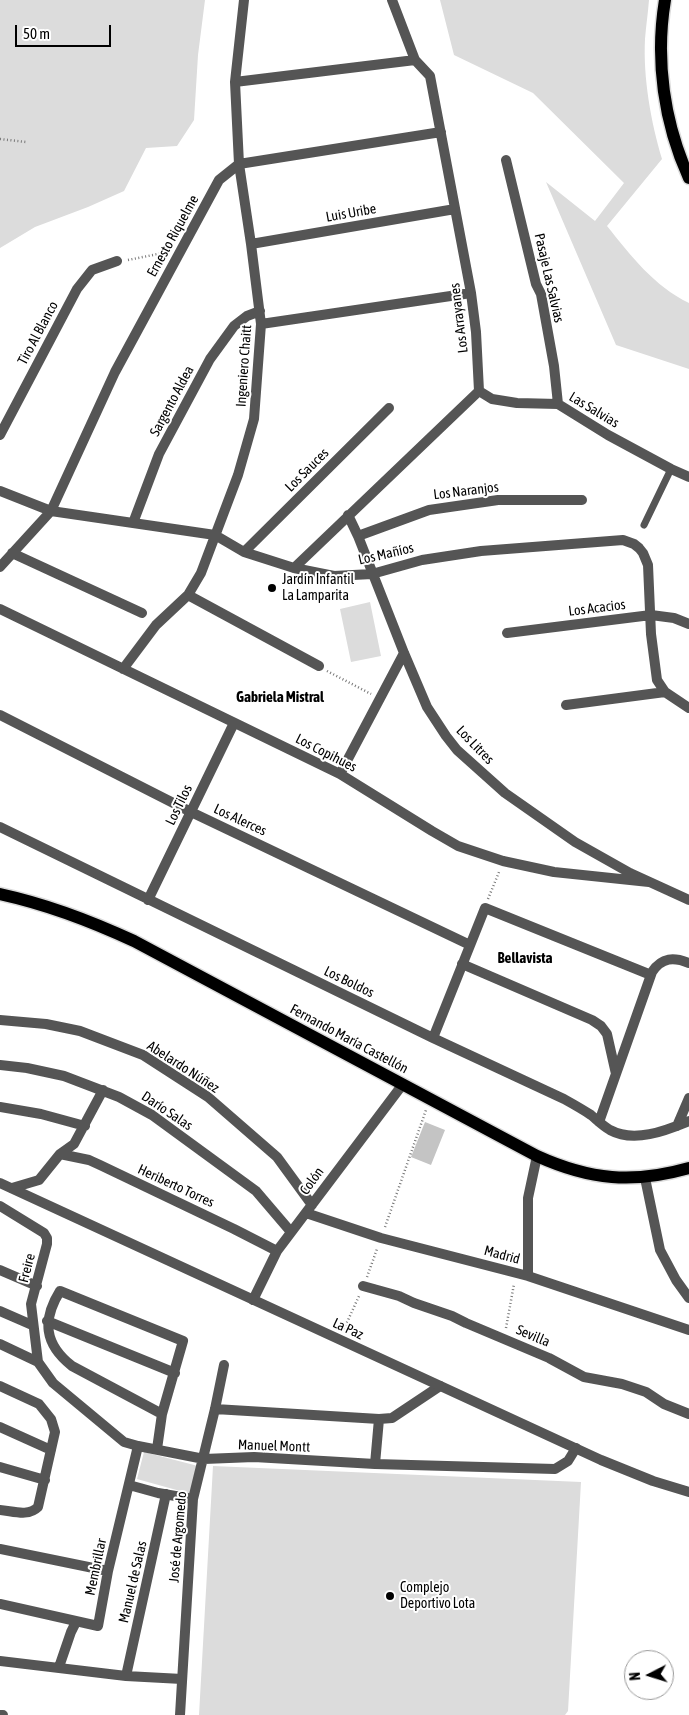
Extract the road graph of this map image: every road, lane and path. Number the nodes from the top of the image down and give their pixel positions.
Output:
1 (244, 0) edge
2 (665, 0) edge
3 (389, 1) edge
4 (414, 60) junction
5 (235, 82) junction
6 (441, 132) junction
7 (0, 139) edge
8 (26, 142) dead end
9 (506, 160) dead end
10 (239, 164) junction
11 (689, 178) edge
12 (455, 209) junction
13 (251, 244) junction
14 (181, 249) junction
15 (128, 260) dead end
16 (117, 261) dead end
17 (471, 293) junction
18 (260, 311) junction
19 (261, 324) junction
20 (479, 391) junction
21 (558, 404) junction
22 (389, 408) dead end
23 (0, 435) edge
24 (671, 469) junction
25 (689, 477) edge
26 (0, 491) edge
27 (582, 500) dead end
28 (51, 511) junction
29 (348, 515) junction
30 (133, 523) junction
31 (644, 525) dead end
32 (215, 535) junction
33 (358, 536) junction
34 (244, 552) junction
35 (12, 553) junction
36 (0, 567) edge
37 (294, 568) junction
38 (372, 574) junction
39 (188, 595) junction
40 (0, 609) edge
41 (142, 613) dead end
42 (651, 615) junction
43 (689, 624) edge
44 (507, 633) dead end
45 (404, 653) junction
46 (319, 666) joint
47 (124, 669) junction
48 (665, 692) junction
49 (379, 698) junction
50 (566, 705) dead end
51 (689, 708) edge
52 (0, 716) edge
53 (234, 723) junction
54 (340, 774) junction
55 (191, 812) junction
56 (0, 827) edge
57 (503, 861) junction
58 (649, 882) junction
59 (0, 894) edge
60 (148, 900) junction
61 (689, 900) edge
62 (485, 908) junction
63 (470, 945) junction
64 (689, 963) edge
65 (462, 964) junction
66 (651, 975) junction
67 (0, 1020) edge
68 (433, 1038) junction
69 (0, 1066) edge
70 (616, 1074) junction
71 (403, 1084) junction
72 (103, 1090) junction
73 (689, 1098) edge
74 (430, 1099) junction
75 (0, 1107) edge
76 (689, 1121) edge
77 (599, 1122) junction
78 (85, 1126) junction
79 (677, 1126) junction
80 (60, 1154) junction
81 (537, 1156) junction
82 (689, 1168) edge
83 (645, 1178) junction
84 (0, 1182) edge
85 (12, 1188) junction
86 (0, 1206) edge
87 (309, 1209) junction
88 (291, 1232) junction
89 (381, 1238) junction
90 (277, 1251) junction
91 (0, 1270) edge
92 (515, 1273) junction
93 (528, 1276) junction
94 (36, 1286) junction
95 (364, 1286) junction
96 (689, 1298) edge
97 (253, 1300) junction
98 (0, 1311) edge
99 (47, 1321) junction
100 (32, 1325) junction
101 (689, 1330) edge
102 (502, 1338) junction
103 (340, 1340) junction
104 (0, 1344) edge
105 (38, 1362) junction
106 (224, 1365) dead end
107 (175, 1373) junction
108 (0, 1386) edge
109 (440, 1386) junction
110 (216, 1409) junction
111 (162, 1414) junction
112 (689, 1414) edge
113 (379, 1419) junction
114 (0, 1427) edge
115 (138, 1446) junction
116 (576, 1448) junction
117 (157, 1449) junction
118 (51, 1450) junction
119 (204, 1459) junction
120 (375, 1464) junction
121 (0, 1467) edge
122 (45, 1480) junction
123 (129, 1484) junction
124 (689, 1492) edge
125 (166, 1494) junction
126 (193, 1498) junction
127 (0, 1510) edge
128 (0, 1549) edge
129 (108, 1571) junction
130 (0, 1604) edge
131 (76, 1622) junction
132 (0, 1661) edge
133 (59, 1667) junction
134 (126, 1676) junction
135 (182, 1679) junction
136 (180, 1715) edge

1 - 5 street, Ingeniero Chaitt
2 - 11 main road
3 - 4 street, Los Arrayanes
4 - 5 street
4 - 6 street, Los Arrayanes
5 - 10 street, Ingeniero Chaitt
6 - 10 street, Ernesto Riquelme
6 - 12 street, Los Arrayanes
7 - 8 path
9 - 21 street, Pasaje Las Salvias
10 - 13 street, Ingeniero Chaitt
10 - 14 street, Ernesto Riquelme
12 - 13 street, Luis Uribe
12 - 17 street, Los Arrayanes
13 - 18 street, Ingeniero Chaitt
14 - 15 path
14 - 28 street, Ernesto Riquelme
16 - 23 street, Tiro Al Blanco
17 - 19 street
17 - 20 street, Los Arrayanes
18 - 19 street, Ingeniero Chaitt
18 - 30 street, Sargento Aldea
19 - 32 street, Ingeniero Chaitt
20 - 21 street, Las Salvias
20 - 29 street
21 - 24 street, Las Salvias
22 - 34 street, Los Sauces
24 - 25 street, Las Salvias
24 - 31 lane
26 - 28 street, Los Mañíos
27 - 33 street, Los Naranjos
28 - 30 street, Los Mañíos
28 - 35 street, Ernesto Riquelme
29 - 33 street, Los Litres
29 - 37 street
30 - 32 street, Los Mañíos
32 - 34 street, Los Mañíos
32 - 39 street, Ingeniero Chaitt
33 - 38 street, Los Litres
34 - 37 street, Los Mañíos
35 - 36 street, Ernesto Riquelme
35 - 41 street
37 - 38 street, Los Mañíos
38 - 42 street, Los Mañíos
38 - 45 street, Los Litres
39 - 46 street
39 - 47 street, Ingeniero Chaitt
40 - 47 street, Los Copihues
42 - 43 street, Los Acacios
42 - 44 street, Los Acacios
42 - 48 street, Los Mañíos
45 - 49 street
45 - 58 street, Los Litres
46 - 49 path
47 - 53 street, Los Copihues
48 - 50 street
48 - 51 street
49 - 54 street
52 - 55 street, Los Alerces
53 - 54 street, Los Copihues
53 - 55 street, Los Tilos
54 - 57 street, Los Copihues
55 - 60 street, Los Tilos
55 - 63 street, Los Alerces
56 - 60 street, Los Boldos
57 - 58 street, Los Copihues
57 - 62 path
58 - 61 street, Los Litres
59 - 71 main road, Fernando María Castellón
60 - 68 street, Los Boldos
62 - 63 street
62 - 66 street
63 - 65 street
64 - 66 street
65 - 68 street
65 - 70 street
66 - 70 street
67 - 87 street, Abelardo Núñez
68 - 77 street, Los Boldos
69 - 72 street, Darío Salas
70 - 77 street
71 - 74 main road, Fernando María Castellón
71 - 87 street, Colón
72 - 78 street
72 - 88 street, Darío Salas
73 - 79 street
74 - 81 main road, Fernando María Castellón
74 - 89 path
75 - 78 street
76 - 79 street, Los Boldos
77 - 79 street, Los Boldos
78 - 80 street
80 - 85 street
80 - 90 street, Heriberto Torres
81 - 83 main road, Fernando María Castellón
81 - 93 street
82 - 83 main road, Fernando María Castellón
83 - 96 street
84 - 85 street, La Paz
85 - 97 street, La Paz
86 - 94 street, Freire
87 - 88 street, Colón
87 - 89 street, Madrid
88 - 90 street, Colón
89 - 92 street, Madrid
89 - 95 path
90 - 97 street, Colón
91 - 94 street
92 - 93 street, Madrid
92 - 102 path
93 - 101 street, Madrid
94 - 100 street, Freire
95 - 102 street, Sevilla
95 - 103 path
97 - 103 street, La Paz
98 - 100 street
99 - 107 street
99 - 107 street
99 - 111 street
100 - 105 street, Freire
102 - 112 street, Sevilla
103 - 109 street, La Paz
104 - 105 street, Manuel Montt
105 - 115 street, Manuel Montt
106 - 110 street, José de Argomedo
107 - 111 street
108 - 118 street
109 - 113 street
109 - 116 street, La Paz
110 - 113 street
110 - 119 street, José de Argomedo
111 - 117 street
113 - 120 street
114 - 118 street
115 - 117 street, Manuel Montt
115 - 123 street, Membrillar
116 - 120 street, Manuel Montt
116 - 124 street, La Paz
117 - 119 street, Manuel Montt
118 - 122 street
119 - 120 street, Manuel Montt
119 - 126 street, José de Argomedo
121 - 122 street
122 - 127 street
123 - 125 street
123 - 129 street, Membrillar
125 - 126 street
125 - 134 street, Manuel de Salas
126 - 135 street, José de Argomedo
128 - 129 street
129 - 131 street, Membrillar
130 - 131 street
131 - 133 street
132 - 133 street
133 - 134 street
134 - 135 street
135 - 136 street, José de Argomedo

